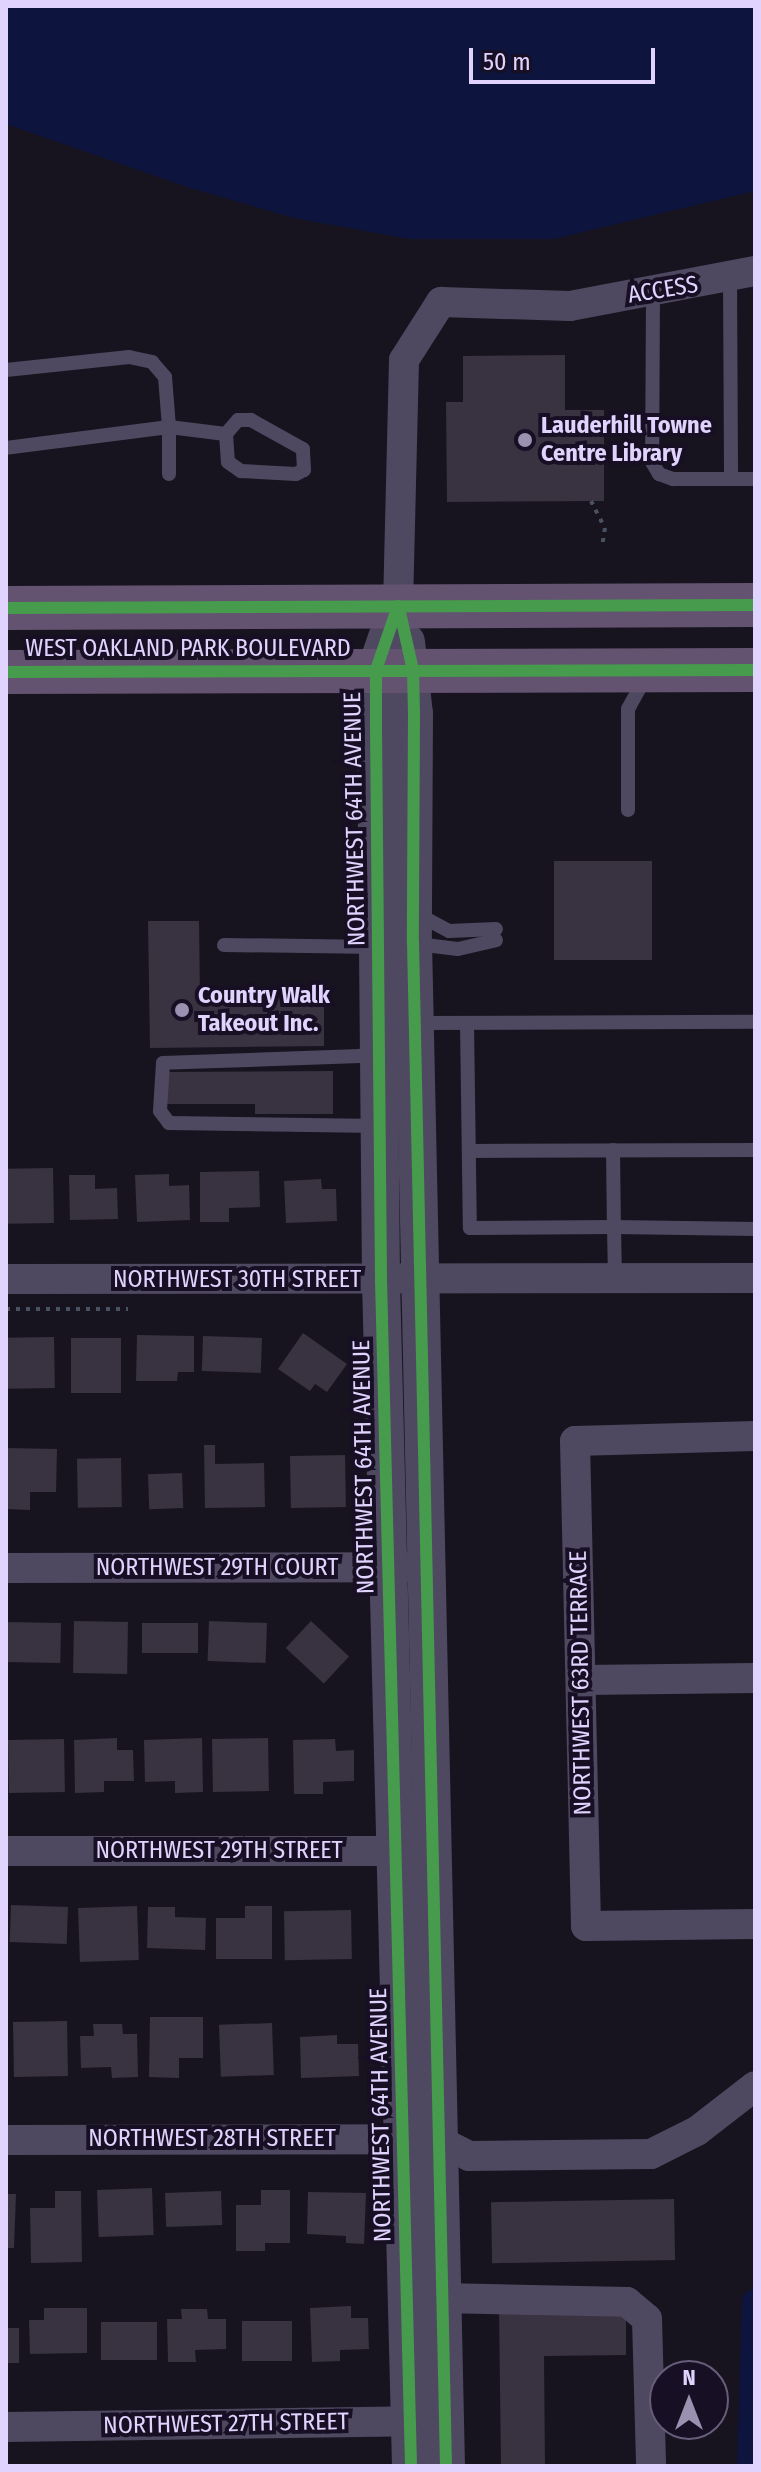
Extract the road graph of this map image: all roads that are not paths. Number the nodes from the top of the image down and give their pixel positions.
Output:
1 (742, 274) edge
2 (653, 292) junction
3 (6, 370) edge
4 (169, 427) junction
5 (226, 434) junction
6 (6, 448) edge
7 (169, 474) dead end
8 (731, 479) junction
9 (755, 479) edge
10 (755, 605) edge
11 (398, 606) junction
12 (6, 608) edge
13 (394, 670) junction
14 (755, 670) edge
15 (649, 671) junction
16 (6, 672) edge
17 (628, 810) dead end
18 (402, 934) junction
19 (224, 945) dead end
20 (416, 1009) junction
21 (755, 1022) edge
22 (467, 1023) junction
23 (379, 1061) junction
24 (380, 1126) junction
25 (613, 1150) junction
26 (755, 1150) edge
27 (469, 1151) junction
28 (614, 1227) junction
29 (755, 1229) edge
30 (615, 1277) junction
31 (755, 1278) edge
32 (6, 1279) edge
33 (381, 1280) junction
34 (422, 1280) junction
35 (755, 1436) edge
36 (388, 1567) junction
37 (429, 1567) junction
38 (6, 1568) edge
39 (755, 1678) edge
40 (583, 1680) junction
41 (6, 1851) edge
42 (414, 1851) junction
43 (755, 1924) edge
44 (755, 2086) edge
45 (420, 2139) junction
46 (6, 2140) edge
47 (442, 2298) junction
48 (428, 2421) junction
49 (6, 2427) edge
50 (411, 2466) edge
51 (446, 2466) edge
52 (651, 2466) edge

1 - 2 street, ACCESS
1 - 8 lane
2 - 8 lane
2 - 11 street, ACCESS
3 - 4 lane
4 - 5 lane
4 - 6 lane
4 - 7 lane
5 - 5 lane
8 - 9 lane
10 - 11 main road, WEST OAKLAND PARK BOULEVARD
11 - 12 main road, WEST OAKLAND PARK BOULEVARD
11 - 13 street, NORTHWEST 64TH AVENUE
13 - 15 main road, WEST OAKLAND PARK BOULEVARD
13 - 16 main road, WEST OAKLAND PARK BOULEVARD
13 - 18 street, NORTHWEST 64TH AVENUE
13 - 18 street, NORTHWEST 64TH AVENUE
14 - 15 main road, WEST OAKLAND PARK BOULEVARD
15 - 17 lane
18 - 18 lane
18 - 19 lane
18 - 20 street
18 - 23 street, NORTHWEST 64TH AVENUE
20 - 22 lane
20 - 34 street, NORTHWEST 64TH AVENUE
21 - 22 lane
22 - 27 lane
23 - 24 street, NORTHWEST 64TH AVENUE
23 - 24 lane
24 - 33 street, NORTHWEST 64TH AVENUE
25 - 26 lane
25 - 27 lane
25 - 28 lane
27 - 28 lane
28 - 29 lane
28 - 30 lane
30 - 31 street, NORTHWEST 30TH STREET
30 - 34 street, NORTHWEST 30TH STREET
32 - 33 street, NORTHWEST 30TH STREET
33 - 34 street, NORTHWEST 30TH STREET
33 - 36 street, NORTHWEST 64TH AVENUE
34 - 37 street, NORTHWEST 64TH AVENUE
35 - 40 street, NORTHWEST 63RD TERRACE
36 - 37 street, NORTHWEST 29TH COURT
36 - 38 street, NORTHWEST 29TH COURT
36 - 42 street, NORTHWEST 64TH AVENUE
37 - 42 street, NORTHWEST 64TH AVENUE
39 - 40 street
40 - 43 street, NORTHWEST 63RD TERRACE
41 - 42 street, NORTHWEST 29TH STREET
42 - 45 street, NORTHWEST 64TH AVENUE
44 - 45 street, NORTHWEST 28TH STREET
45 - 46 street, NORTHWEST 28TH STREET
45 - 47 street, NORTHWEST 64TH AVENUE
45 - 48 street, NORTHWEST 64TH AVENUE
47 - 48 street, NORTHWEST 64TH AVENUE
47 - 52 street
48 - 49 street, NORTHWEST 27TH STREET
48 - 50 street, NORTHWEST 64TH AVENUE
48 - 51 street, NORTHWEST 64TH AVENUE

